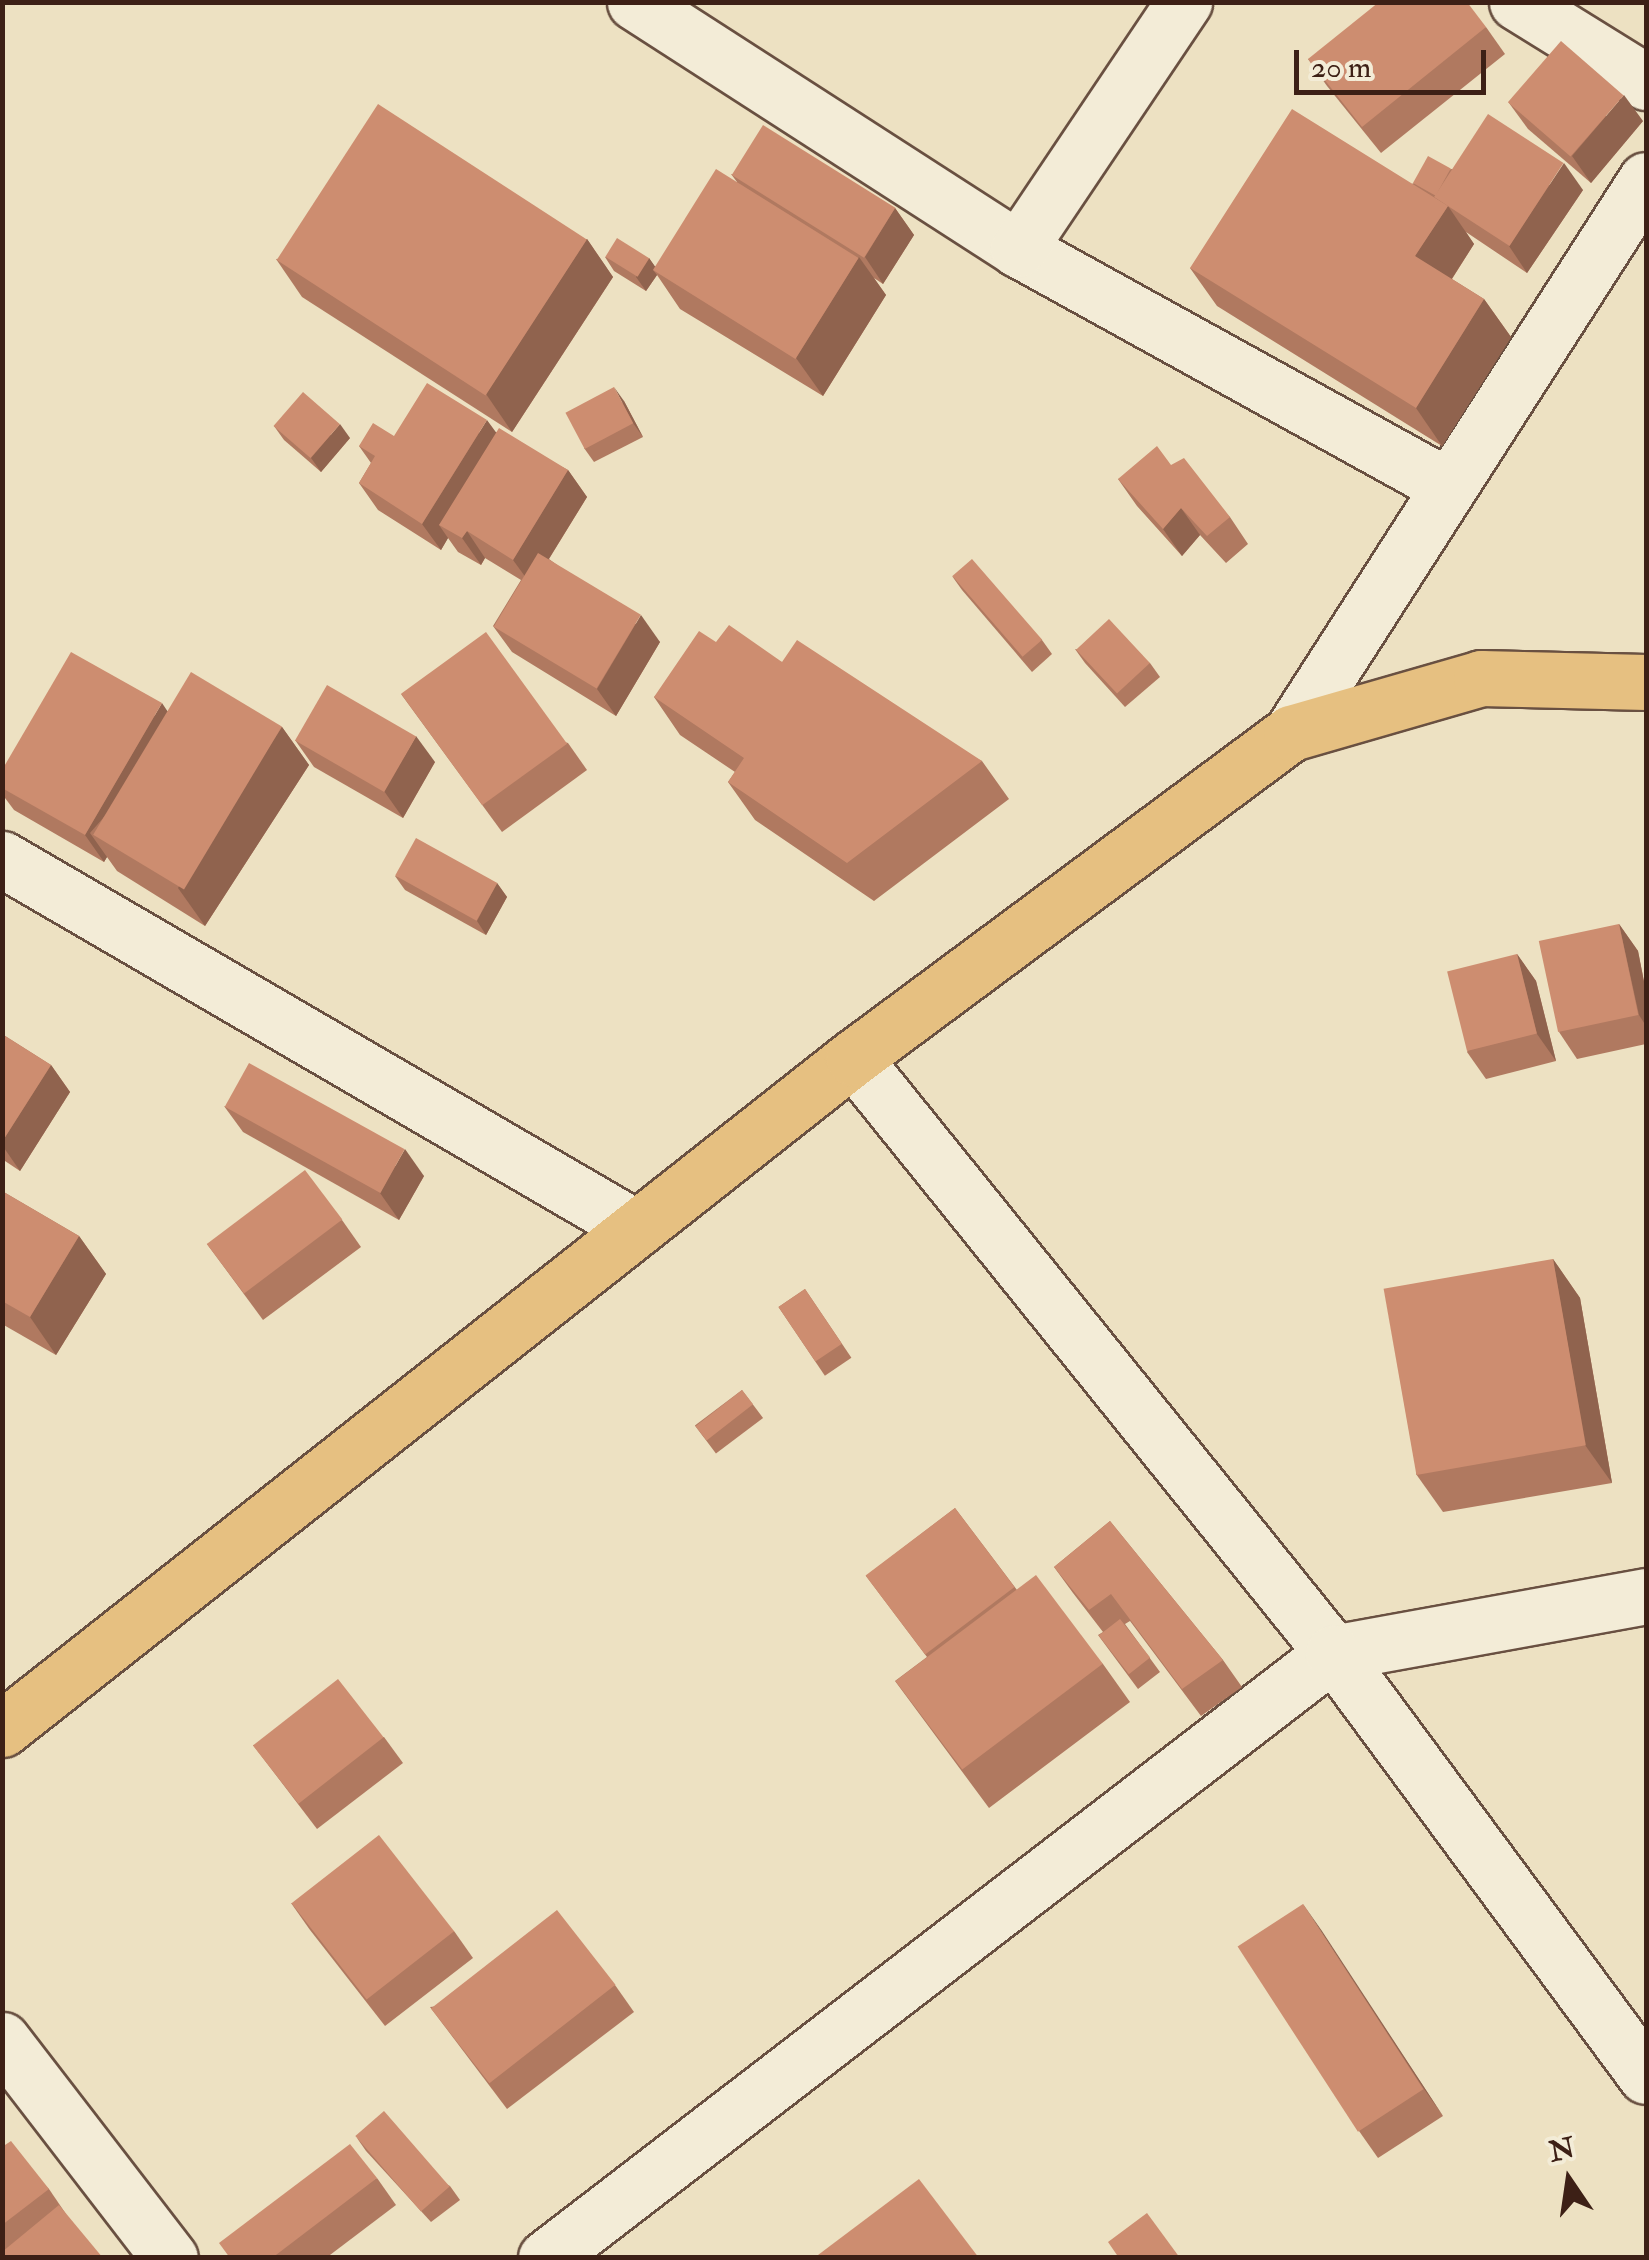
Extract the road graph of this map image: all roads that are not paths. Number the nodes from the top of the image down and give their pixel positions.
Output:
1 (635, 2) edge
2 (1184, 2) edge
3 (1517, 2) edge
4 (1646, 82) edge
5 (1646, 180) edge
6 (1018, 249) junction
7 (1446, 485) junction
8 (1646, 682) edge
9 (1291, 732) junction
10 (2, 859) edge
11 (853, 1058) junction
12 (636, 1228) junction
13 (1646, 1596) edge
14 (1333, 1653) junction
15 (2, 1729) edge
16 (2, 2040) edge
17 (1646, 2076) edge
18 (170, 2258) edge
19 (546, 2258) edge

1 - 6 street
2 - 6 street
3 - 4 street
5 - 7 street
6 - 7 street
7 - 9 street
8 - 9 main road
9 - 11 main road
10 - 12 street
11 - 12 main road
11 - 14 street
12 - 15 main road
13 - 14 street
14 - 17 street
14 - 19 street
16 - 18 street

